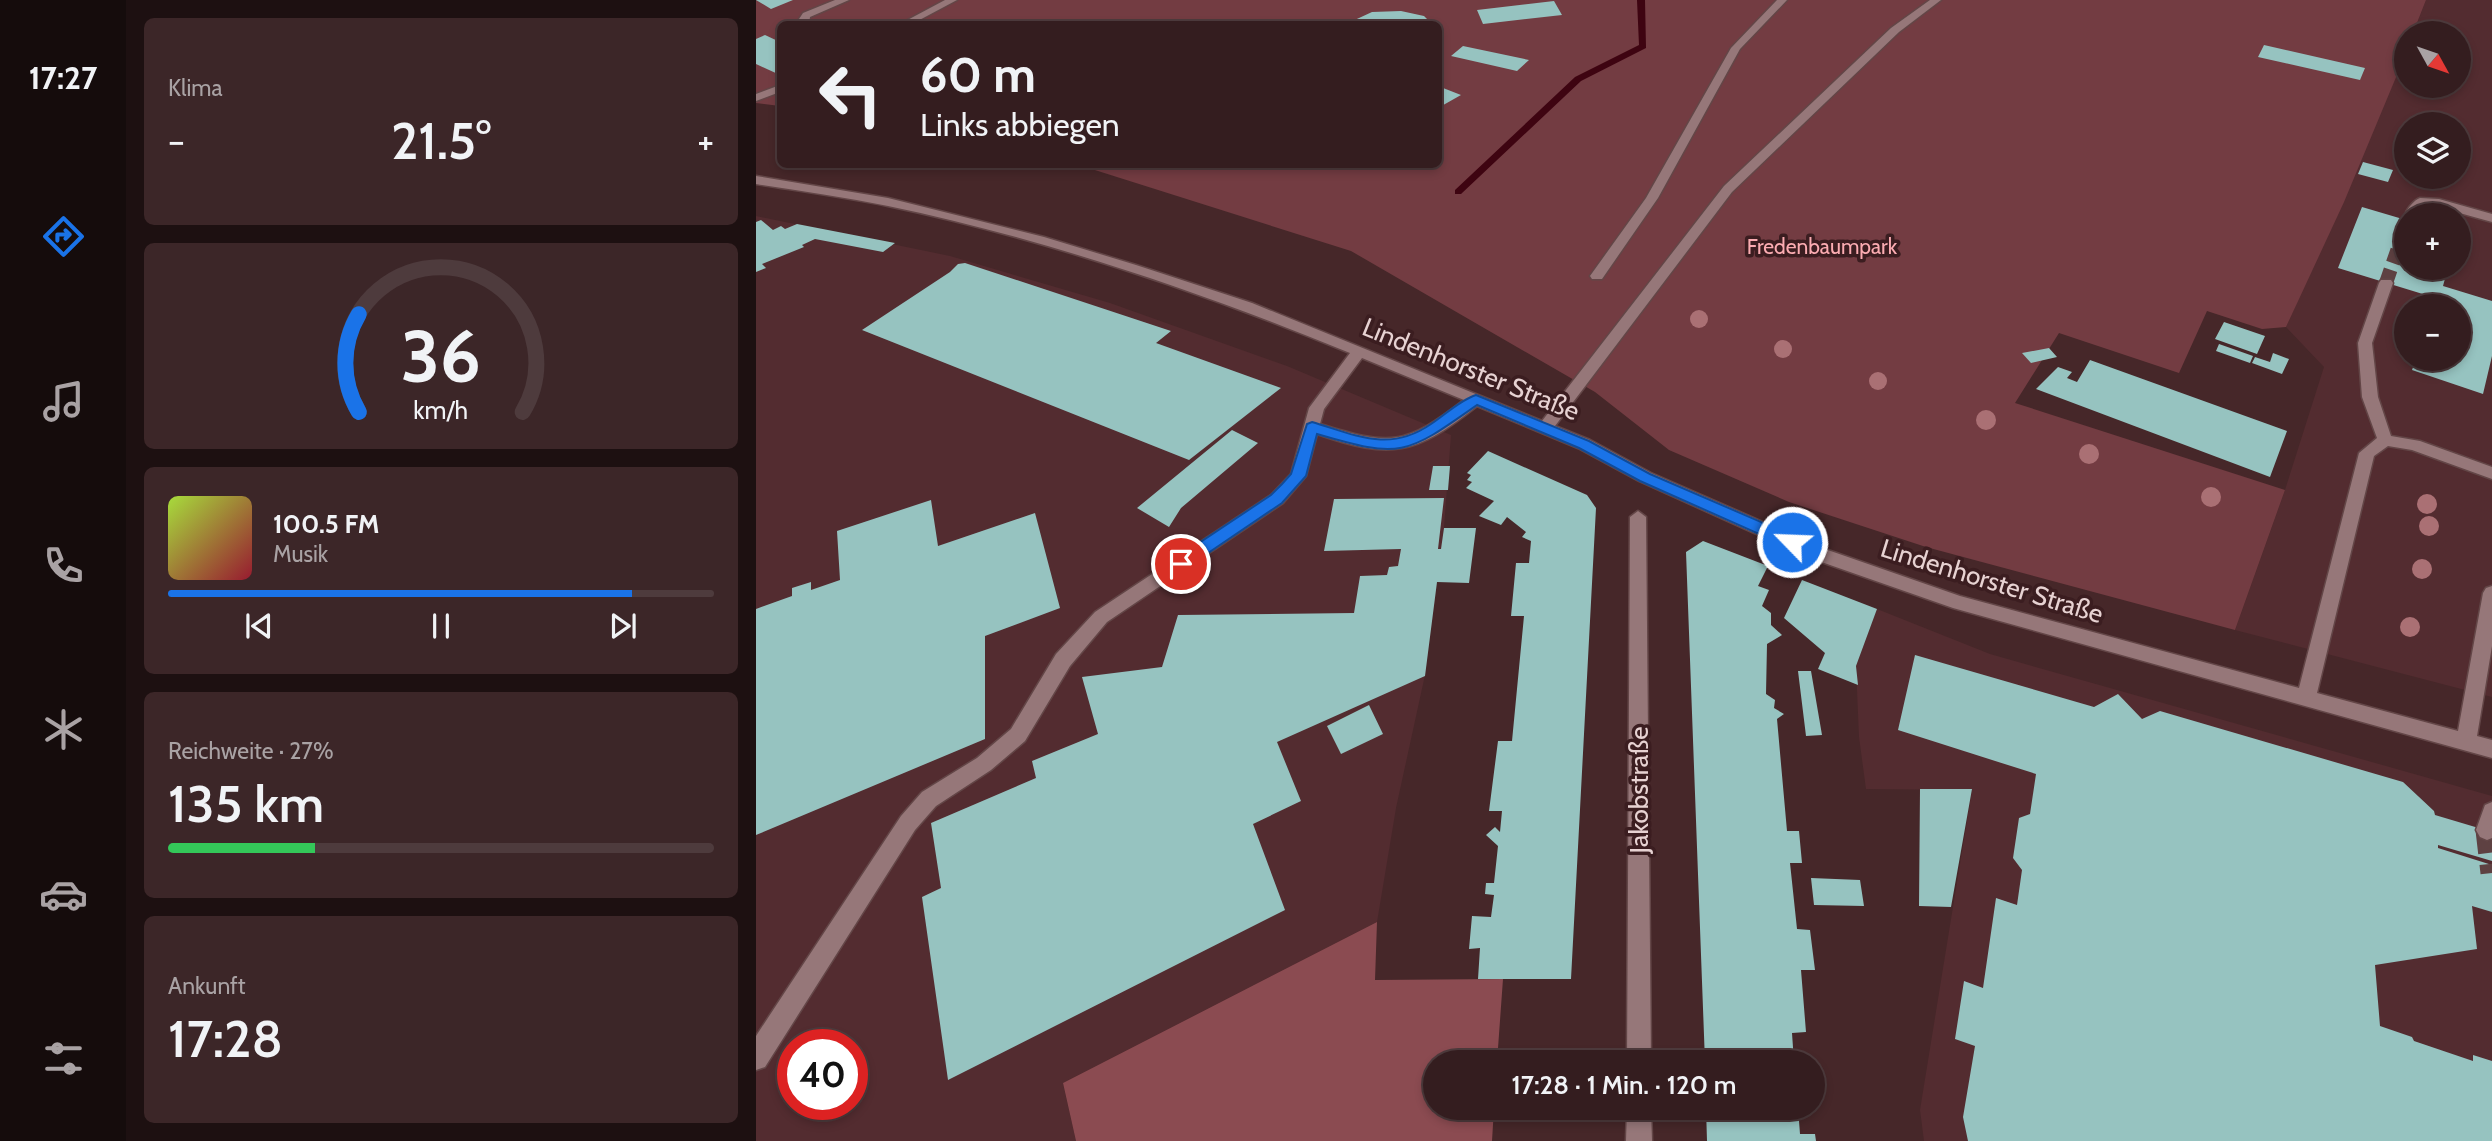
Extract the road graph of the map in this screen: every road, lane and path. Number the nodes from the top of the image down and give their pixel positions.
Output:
1 (844, 0) edge
2 (952, 0) edge
3 (1782, 0) edge
4 (1936, 0) edge
5 (803, 21) edge
6 (911, 21) edge
7 (777, 89) edge
8 (756, 98) edge
9 (756, 180) edge
10 (802, 187) junction
11 (756, 192) edge
12 (2419, 203) edge
13 (2440, 203) edge
14 (2471, 212) edge
15 (2492, 218) edge
16 (1597, 276) dead end
17 (2386, 283) tunnel mouth
18 (1359, 351) junction
19 (1476, 400) junction
20 (1312, 427) junction
21 (1545, 428) junction
22 (2385, 440) junction
23 (2492, 473) edge
24 (1638, 517) dead end
25 (2492, 593) edge
26 (2306, 700) junction
27 (2466, 742) junction
28 (2492, 749) edge
29 (1639, 1050) edge
30 (756, 1058) edge
31 (1639, 1120) edge
32 (1639, 1141) edge

1 - 5 street
2 - 6 street
3 - 16 street
4 - 21 street
7 - 8 street
9 - 10 street, Lindenhorster Straße
10 - 11 street, Lindenhorster Straße
10 - 18 street, Lindenhorster Straße
12 - 13 street
14 - 15 street
17 - 22 street
18 - 19 street, Lindenhorster Straße
18 - 20 street
19 - 20 street
19 - 21 street, Lindenhorster Straße
20 - 30 street
21 - 26 street, Lindenhorster Straße
22 - 23 street
22 - 26 street
24 - 29 street, Jakobstraße
25 - 27 street
26 - 27 street, Lindenhorster Straße
27 - 28 street, Lindenhorster Straße
31 - 32 street

